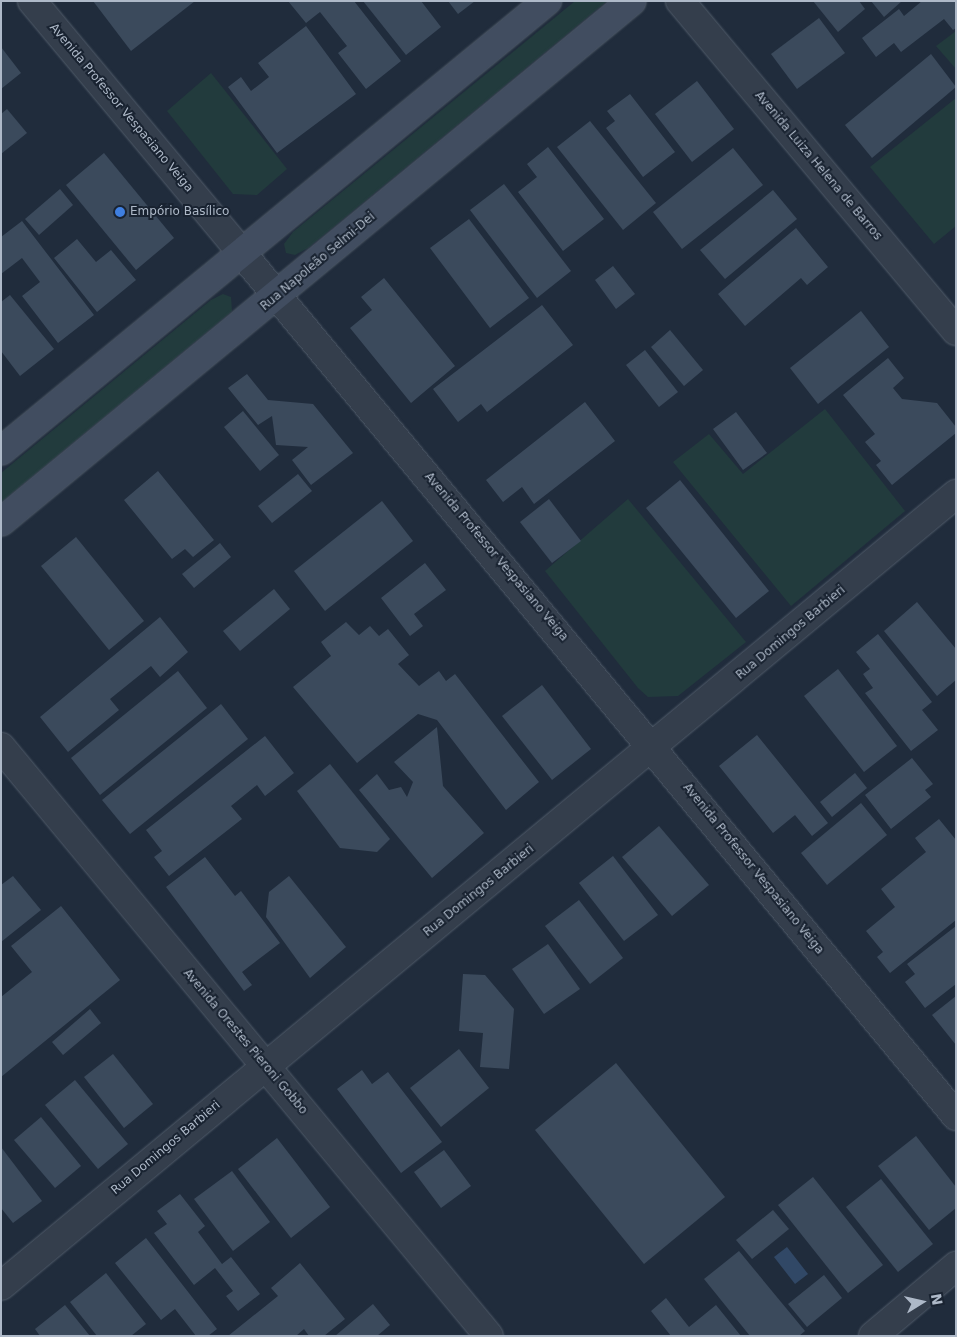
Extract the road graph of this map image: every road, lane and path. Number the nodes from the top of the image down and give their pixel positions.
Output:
1 (32, 1) edge
2 (547, 1) edge
3 (632, 1) edge
4 (680, 1) edge
5 (240, 251) junction
6 (279, 295) junction
7 (956, 331) edge
8 (1, 451) edge
9 (956, 494) edge
10 (1, 522) edge
11 (1, 747) edge
12 (654, 748) junction
13 (265, 1066) junction
14 (956, 1116) edge
15 (956, 1266) edge
16 (1, 1286) edge
17 (489, 1336) edge
18 (873, 1336) edge

1 - 5 street, Avenida Professor Vespasiano Veiga
2 - 5 main road
3 - 6 main road, Rua Napoleão Selmi-Dei
4 - 7 street, Avenida Luiza Helena de Barros
5 - 6 street, Avenida Professor Vespasiano Veiga
5 - 8 main road
6 - 10 main road, Rua Napoleão Selmi-Dei
6 - 12 street, Avenida Professor Vespasiano Veiga
9 - 12 street, Rua Domingos Barbieri
11 - 13 street, Avenida Orestes Pieroni Gobbo
12 - 13 street, Rua Domingos Barbieri
12 - 14 street, Avenida Professor Vespasiano Veiga
13 - 16 street, Rua Domingos Barbieri
13 - 17 street, Avenida Orestes Pieroni Gobbo
15 - 18 street

